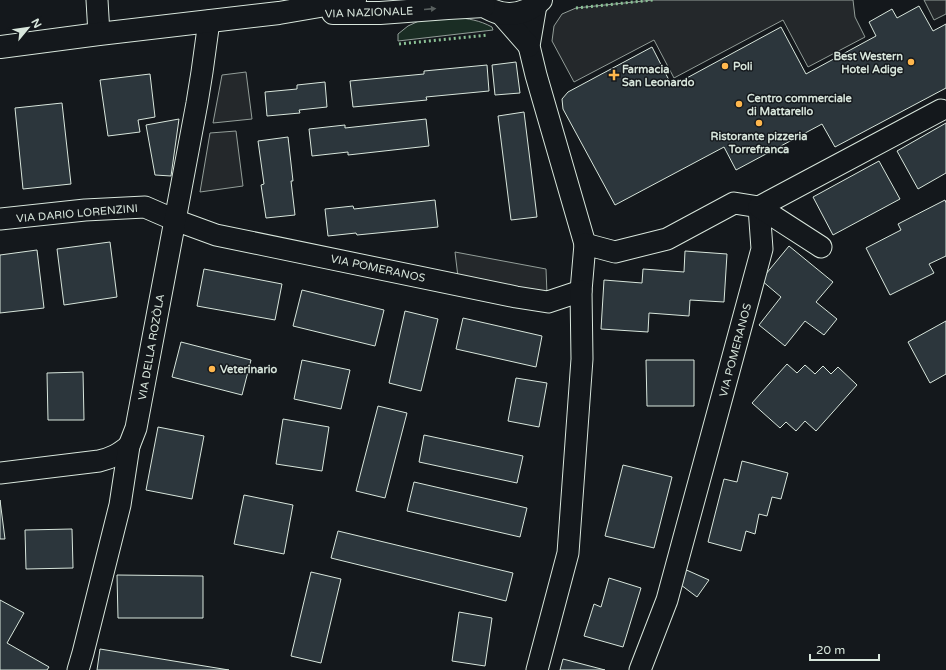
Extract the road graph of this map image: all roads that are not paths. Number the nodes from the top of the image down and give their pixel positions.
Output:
1 (97, 0) edge
2 (355, 0) edge
3 (538, 3) edge
4 (487, 6) edge
5 (279, 13) junction
6 (209, 21) junction
7 (99, 34) junction
8 (529, 46) junction
9 (0, 47) edge
10 (940, 110) dead end
11 (760, 207) junction
12 (0, 220) edge
13 (175, 220) junction
14 (585, 244) junction
15 (821, 247) dead end
16 (581, 291) junction
17 (130, 446) junction
18 (0, 473) edge
19 (78, 670) edge
20 (537, 670) edge
21 (640, 670) edge

1 - 7 street
2 - 5 main road, VIA NAZIONALE
3 - 4 main road, VIA NAZIONALE
3 - 8 street
5 -> 4 main road, VIA NAZIONALE
4 - 8 street
5 - 6 main road, VIA NAZIONALE
6 - 7 main road, VIA NAZIONALE
6 - 13 street, VIA DELLA ROZÒLA
7 - 9 main road, VIA NAZIONALE
8 - 14 street
10 - 11 street
11 - 14 street
11 - 15 street
11 - 21 street, VIA POMERANOS
12 - 13 street, VIA DARIO LORENZINI
13 - 16 street, VIA POMERANOS
13 - 17 street, VIA DELLA ROZÒLA
14 - 16 street
16 - 20 street
17 - 18 street
17 - 19 street, VIA DELLA ROZÒLA

